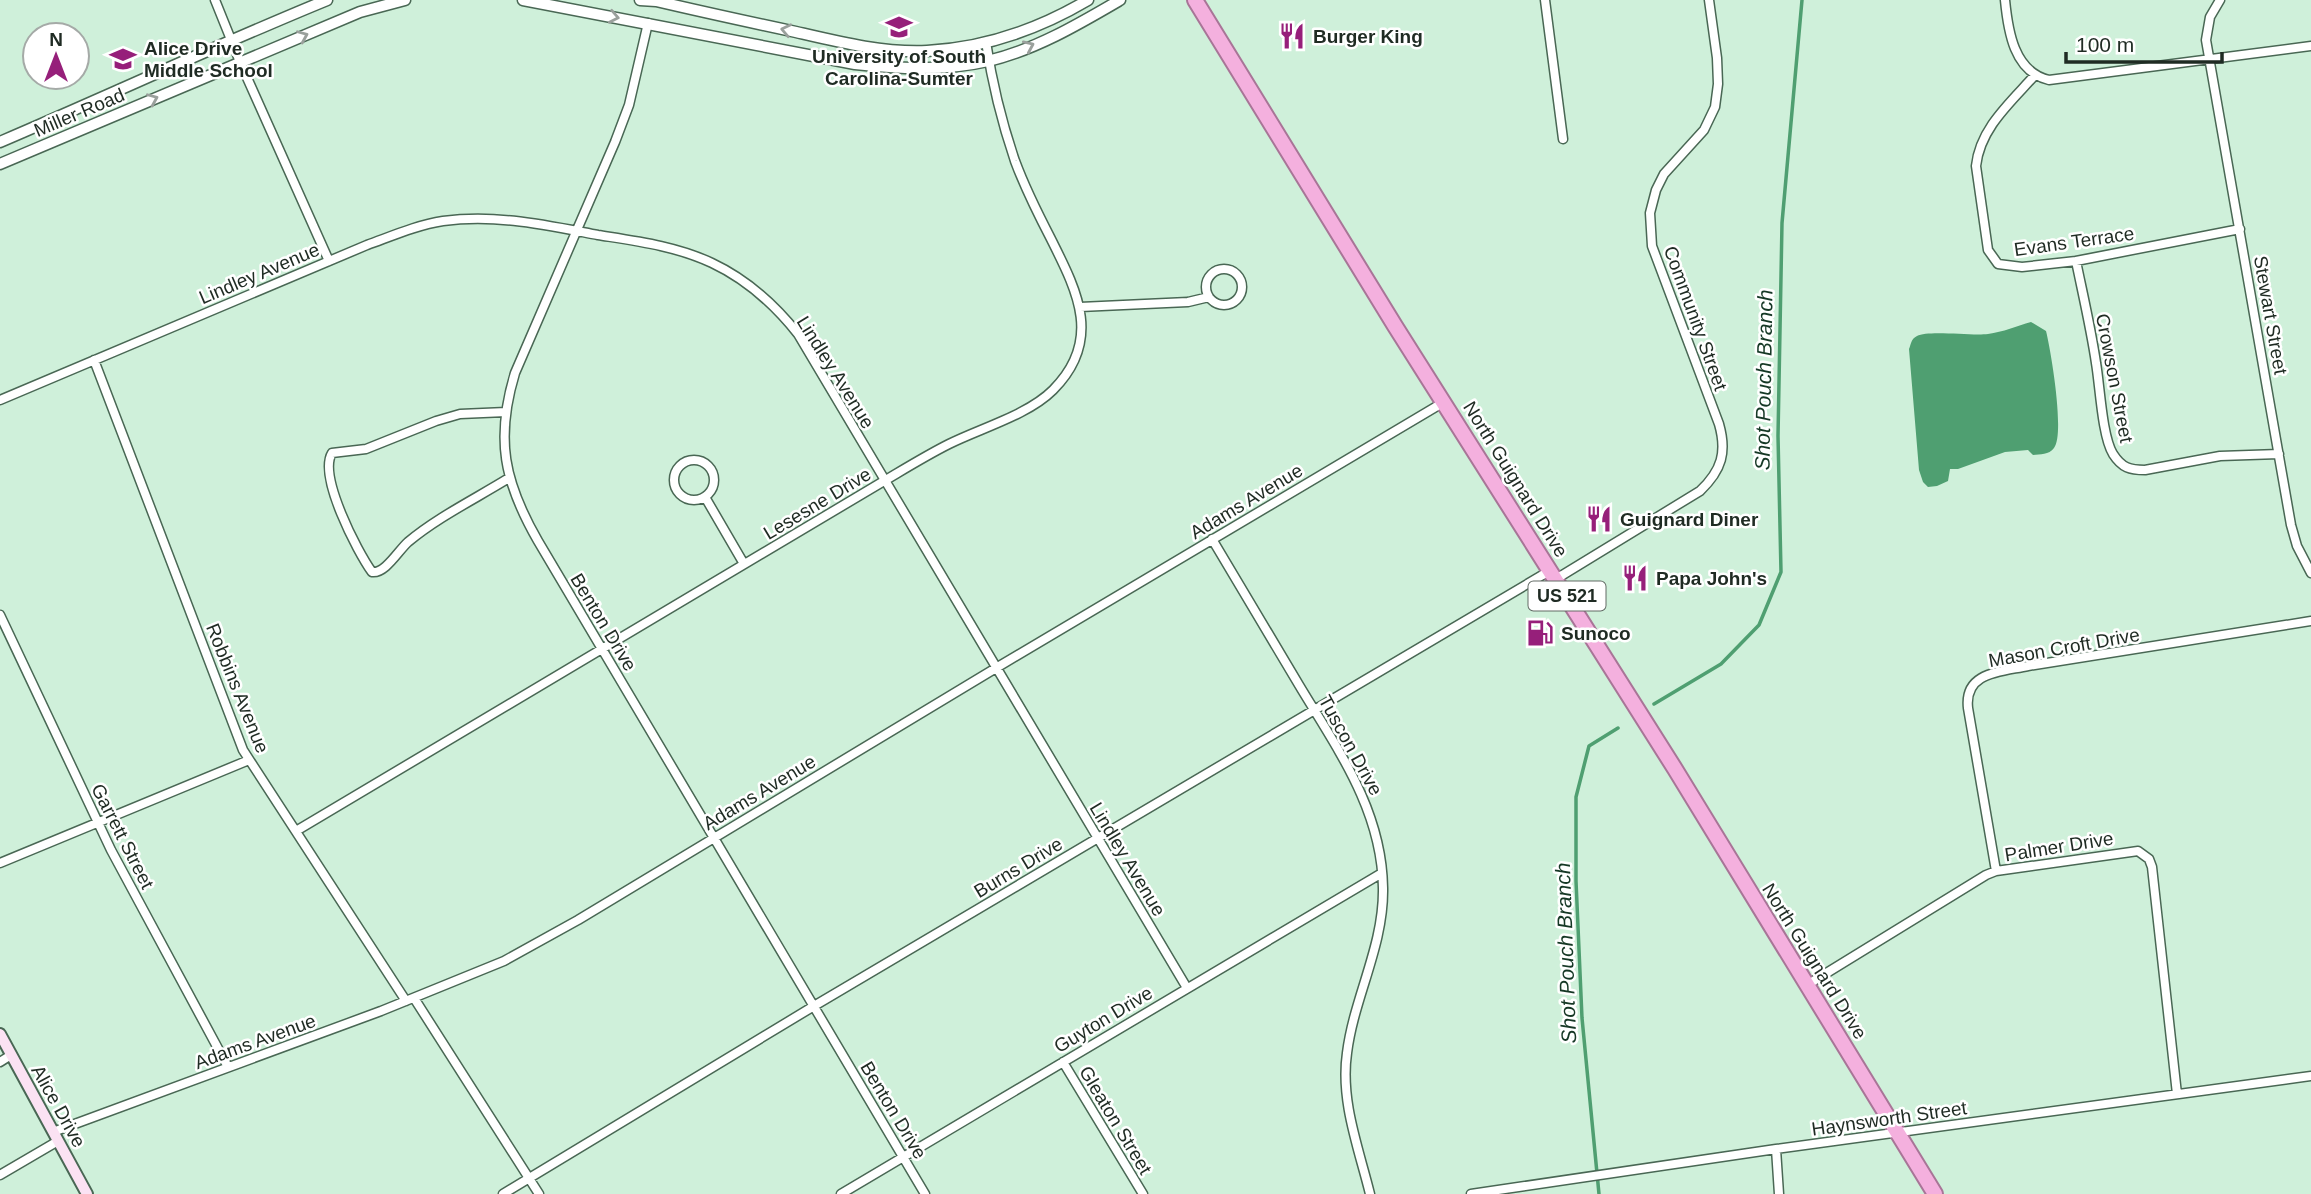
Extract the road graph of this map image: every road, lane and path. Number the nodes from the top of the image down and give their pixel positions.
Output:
1 (215, 0) edge
2 (327, 0) edge
3 (405, 0) edge
4 (523, 0) edge
5 (640, 0) edge
6 (1088, 0) edge
7 (1120, 0) edge
8 (1195, 0) edge
9 (1545, 0) edge
10 (1709, 0) edge
11 (2005, 0) edge
12 (2220, 0) edge
13 (648, 23) junction
14 (231, 39) junction
15 (986, 42) junction
16 (2311, 46) edge
17 (2210, 60) junction
18 (989, 61) junction
19 (240, 62) junction
20 (2035, 75) junction
21 (1563, 139) dead end
22 (0, 142) edge
23 (0, 164) edge
24 (2240, 229) junction
25 (576, 231) junction
26 (329, 261) junction
27 (2076, 261) junction
28 (1209, 297) junction
29 (1080, 307) junction
30 (94, 360) junction
31 (0, 400) edge
32 (1444, 402) junction
33 (506, 412) junction
34 (2279, 454) junction
35 (509, 478) junction
36 (884, 481) junction
37 (705, 497) junction
38 (1212, 539) junction
39 (744, 564) junction
40 (2311, 573) edge
41 (1554, 575) junction
42 (0, 615) edge
43 (2311, 621) edge
44 (602, 649) junction
45 (996, 668) junction
46 (1314, 709) junction
47 (249, 760) junction
48 (97, 822) junction
49 (296, 831) junction
50 (714, 838) junction
51 (1097, 838) junction
52 (0, 863) edge
53 (1996, 871) junction
54 (1382, 873) junction
55 (1807, 985) junction
56 (1186, 988) junction
57 (410, 999) junction
58 (814, 1006) junction
59 (0, 1034) edge
60 (11, 1055) junction
61 (0, 1062) edge
62 (1063, 1062) junction
63 (228, 1067) junction
64 (2311, 1076) edge
65 (2177, 1094) junction
66 (1897, 1132) junction
67 (56, 1137) junction
68 (1776, 1149) junction
69 (903, 1157) junction
70 (0, 1175) edge
71 (529, 1178) junction
72 (87, 1194) edge
73 (503, 1194) edge
74 (539, 1194) edge
75 (841, 1194) edge
76 (925, 1194) edge
77 (1143, 1194) edge
78 (1370, 1194) edge
79 (1471, 1194) edge
80 (1779, 1194) edge
81 (1935, 1194) edge

1 - 14 street
2 - 14 street, Miller Road
19 -> 3 street, Miller Road
4 -> 13 street
15 -> 5 street
6 - 15 street
18 -> 7 street
8 - 32 highway, North Guignard Drive / US 521
9 - 21 street
10 - 41 street, Community Street
11 - 20 street
12 - 17 street, Stewart Street
13 - 18 street
13 - 25 street, Benton Drive
14 - 19 street
14 - 22 street, Miller Road
15 - 18 street, Lesesne Drive
16 - 17 street
17 - 20 street
17 - 24 street, Stewart Street
18 - 29 street, Lesesne Drive
23 -> 19 street, Miller Road
19 - 26 street
20 - 27 street, Evans Terrace
24 - 27 street, Evans Terrace
24 - 34 street, Stewart Street
25 - 26 street, Lindley Avenue
25 - 33 street, Benton Drive
25 - 36 street, Lindley Avenue
26 - 30 street, Lindley Avenue
27 - 34 street, Crowson Street
28 - 28 street
28 - 29 street
29 - 36 street, Lesesne Drive
30 - 31 street, Lindley Avenue
30 - 47 street, Robbins Avenue
32 - 38 street, Adams Avenue
32 - 41 highway, North Guignard Drive / US 521
33 - 35 street, Benton Drive
33 - 35 street
34 - 40 street, Stewart Street
35 - 44 street, Benton Drive
36 - 39 street, Lesesne Drive
36 - 45 street, Lindley Avenue
37 - 37 street
37 - 39 street
38 - 45 street, Adams Avenue
38 - 46 street, Tuscon Drive
39 - 44 street, Lesesne Drive
41 - 46 street, Burns Drive
41 - 55 highway, North Guignard Drive / US 521
42 - 48 street, Garrett Street
43 - 53 street, Mason Croft Drive
44 - 49 street, Lesesne Drive
44 - 50 street, Benton Drive
45 - 50 street, Adams Avenue
45 - 51 street, Lindley Avenue
46 - 51 street, Burns Drive
46 - 54 street, Tuscon Drive
47 - 48 street
47 - 49 street, Robbins Avenue
48 - 52 street
48 - 63 street, Garrett Street
49 - 57 street, Robbins Avenue
50 - 57 street, Adams Avenue
50 - 58 street, Benton Drive
51 - 56 street, Lindley Avenue
51 - 58 street, Burns Drive
53 - 55 street, Palmer Drive
53 - 65 street, Palmer Drive
54 - 56 street, Guyton Drive
54 - 78 street, Tuscon Drive
55 - 66 highway, North Guignard Drive / US 521
56 - 62 street, Guyton Drive
57 - 63 street, Adams Avenue
57 - 71 street, Robbins Avenue
58 - 69 street, Benton Drive
58 - 71 street, Burns Drive
59 - 60 main road, Alice Drive
60 - 61 street
60 - 67 main road, Alice Drive
62 - 69 street, Guyton Drive
62 - 77 street, Gleaton Street
63 - 67 street, Adams Avenue
64 - 65 street, Haynsworth Street
65 - 66 street, Haynsworth Street
66 - 68 street, Haynsworth Street
66 - 81 highway, North Guignard Drive / US 521
67 - 70 street, Adams Avenue
67 - 72 main road, Alice Drive
68 - 79 street, Haynsworth Street
68 - 80 street
69 - 75 street, Guyton Drive
69 - 76 street, Benton Drive
71 - 73 street, Burns Drive
71 - 74 street, Robbins Avenue

